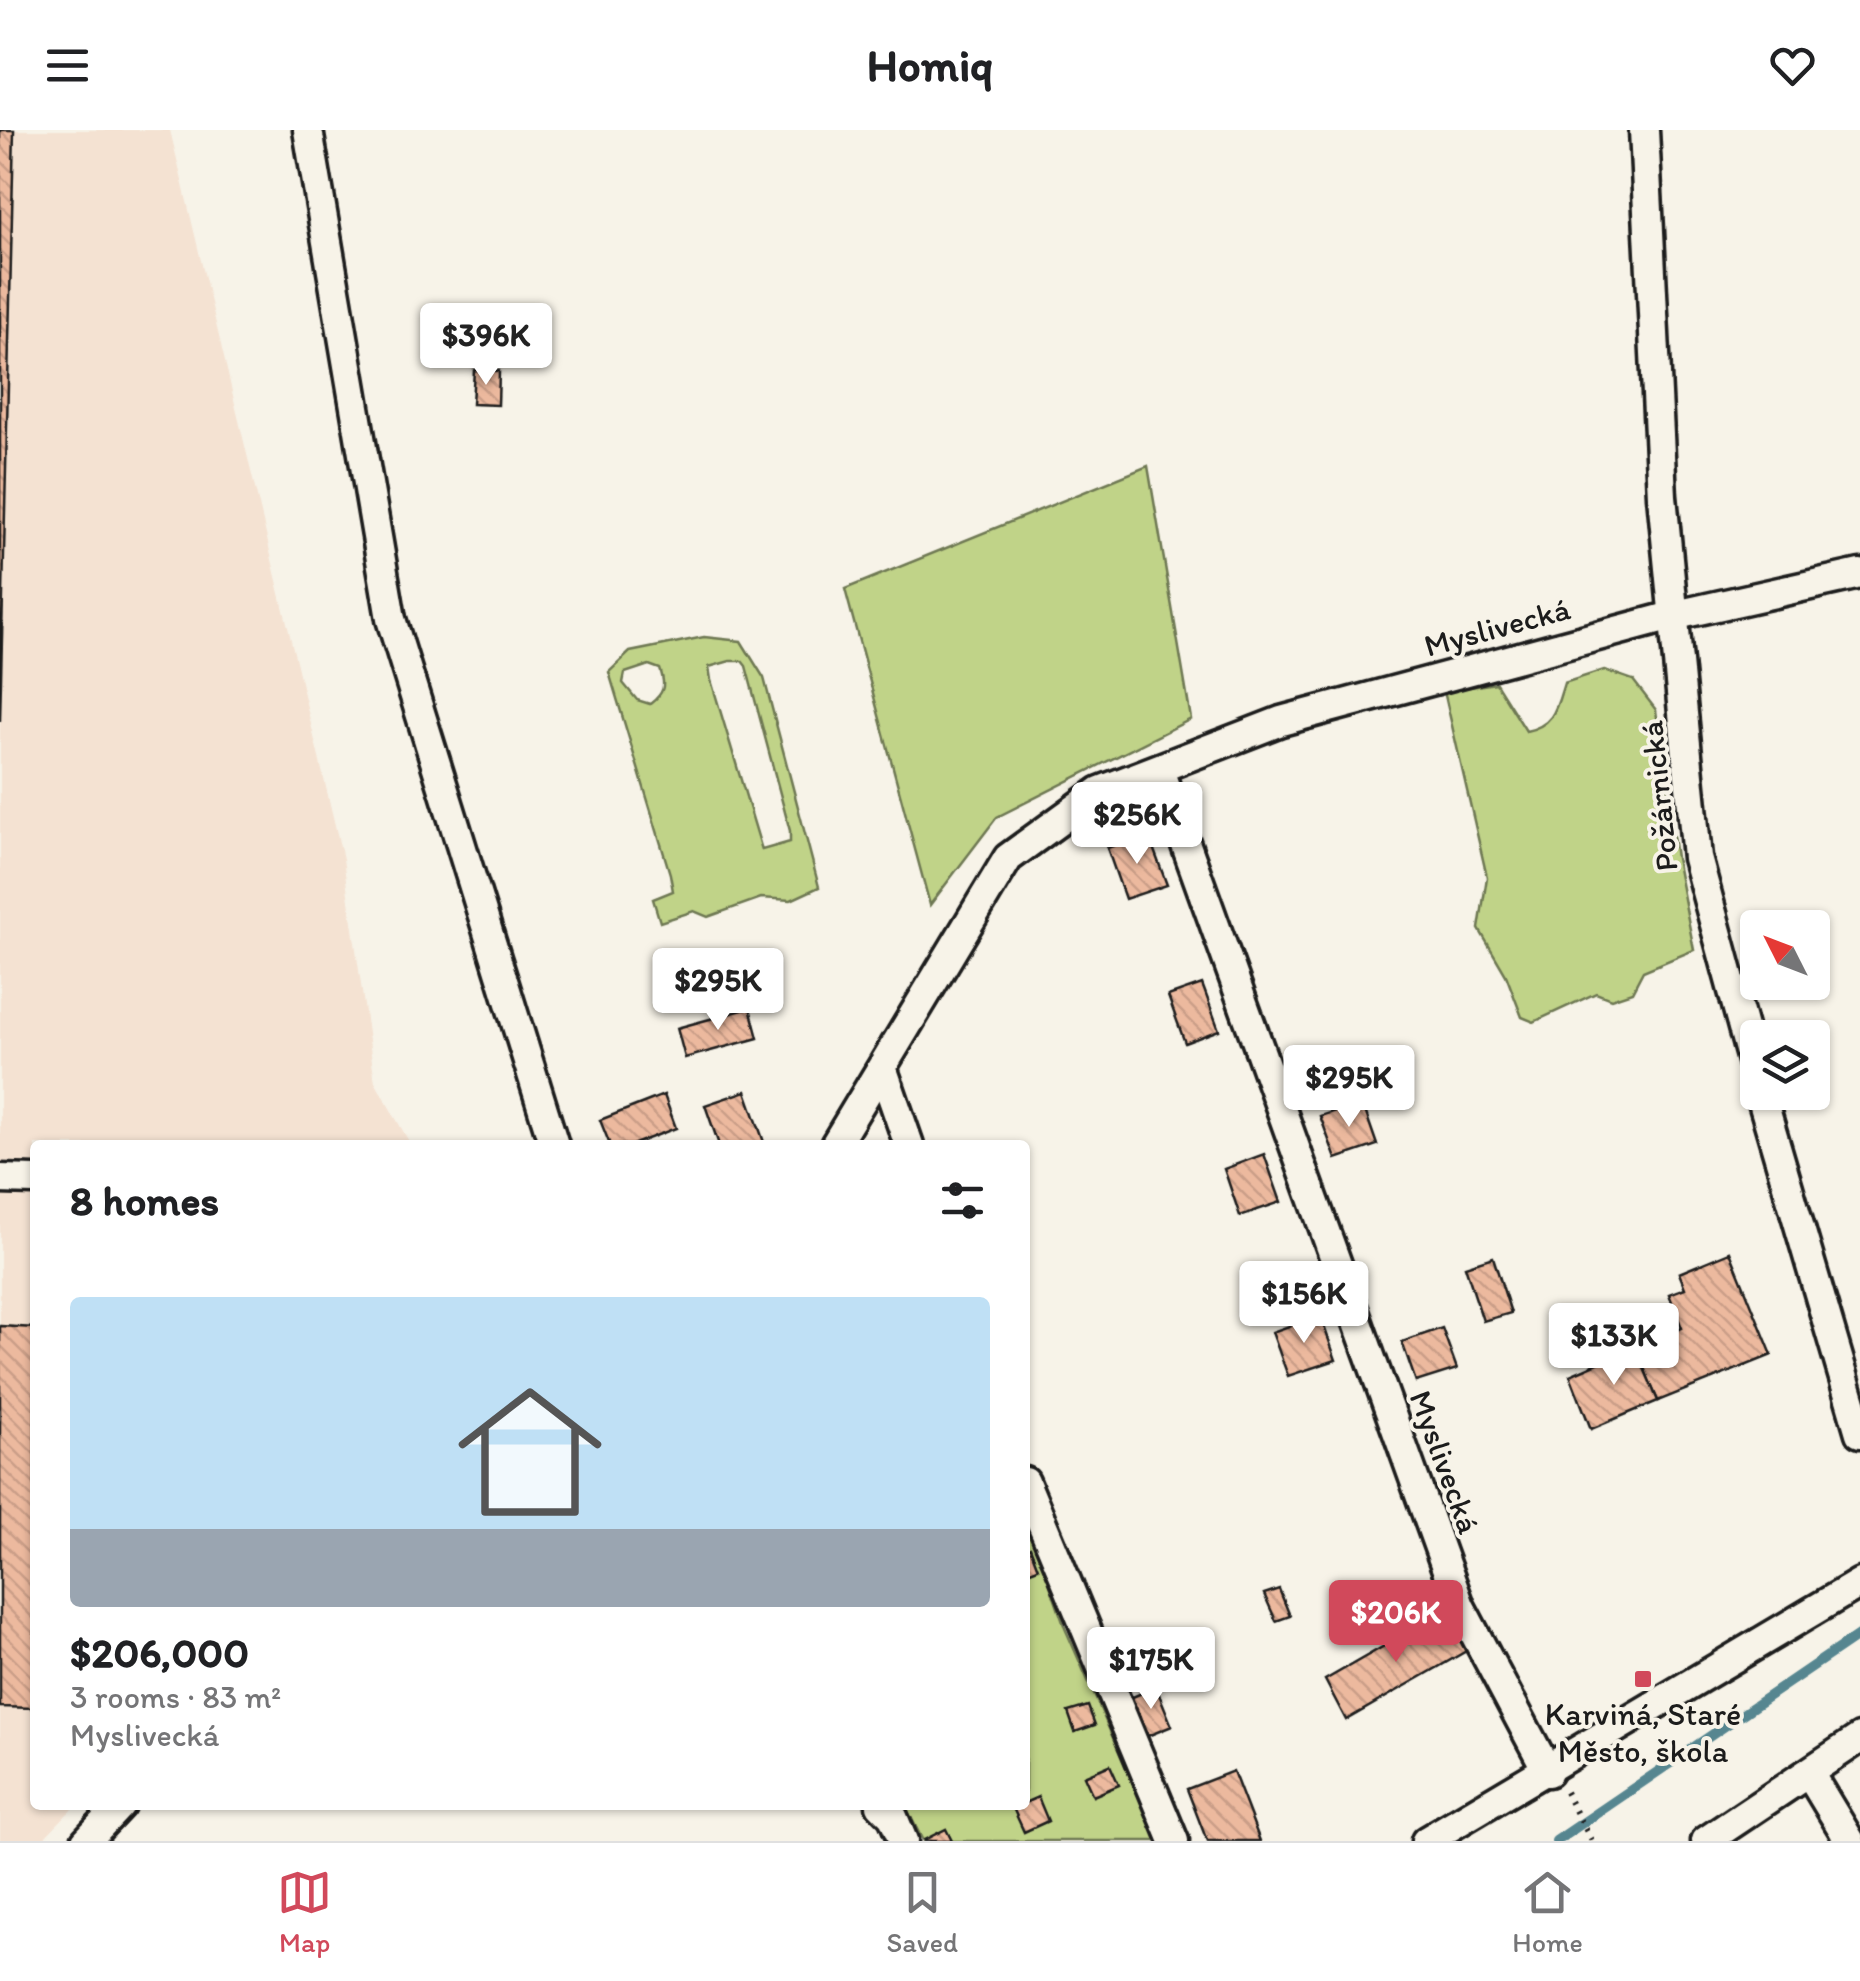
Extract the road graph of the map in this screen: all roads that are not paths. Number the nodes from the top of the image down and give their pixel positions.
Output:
1 (308, 130) edge
2 (1644, 130) edge
3 (1860, 574) edge
4 (1676, 615) junction
5 (1160, 770) junction
6 (1741, 1020) edge
7 (883, 1070) junction
8 (1765, 1110) edge
9 (552, 1140) edge
10 (837, 1140) edge
11 (907, 1140) edge
12 (0, 1180) edge
13 (30, 1180) edge
14 (1860, 1433) edge
15 (1030, 1494) edge
16 (1860, 1583) edge
17 (1860, 1738) edge
18 (1548, 1772) junction
19 (1810, 1773) junction
20 (115, 1810) edge
21 (886, 1810) edge
22 (86, 1841) edge
23 (903, 1841) edge
24 (1174, 1841) edge
25 (1426, 1841) edge
26 (1706, 1841) edge
27 (1850, 1841) edge

1 - 9 street
2 - 4 street, Požárnická
3 - 4 street, Myslivecká
4 - 5 street, Myslivecká
4 - 6 street, Požárnická
5 - 7 street, Myslivecká
5 - 18 street, Myslivecká
7 - 10 street, Myslivecká
7 - 11 street
8 - 14 street
12 - 13 street
15 - 24 street
16 - 18 street
17 - 19 street
18 - 25 street
19 - 26 street
19 - 27 street
20 - 22 street
21 - 23 street

